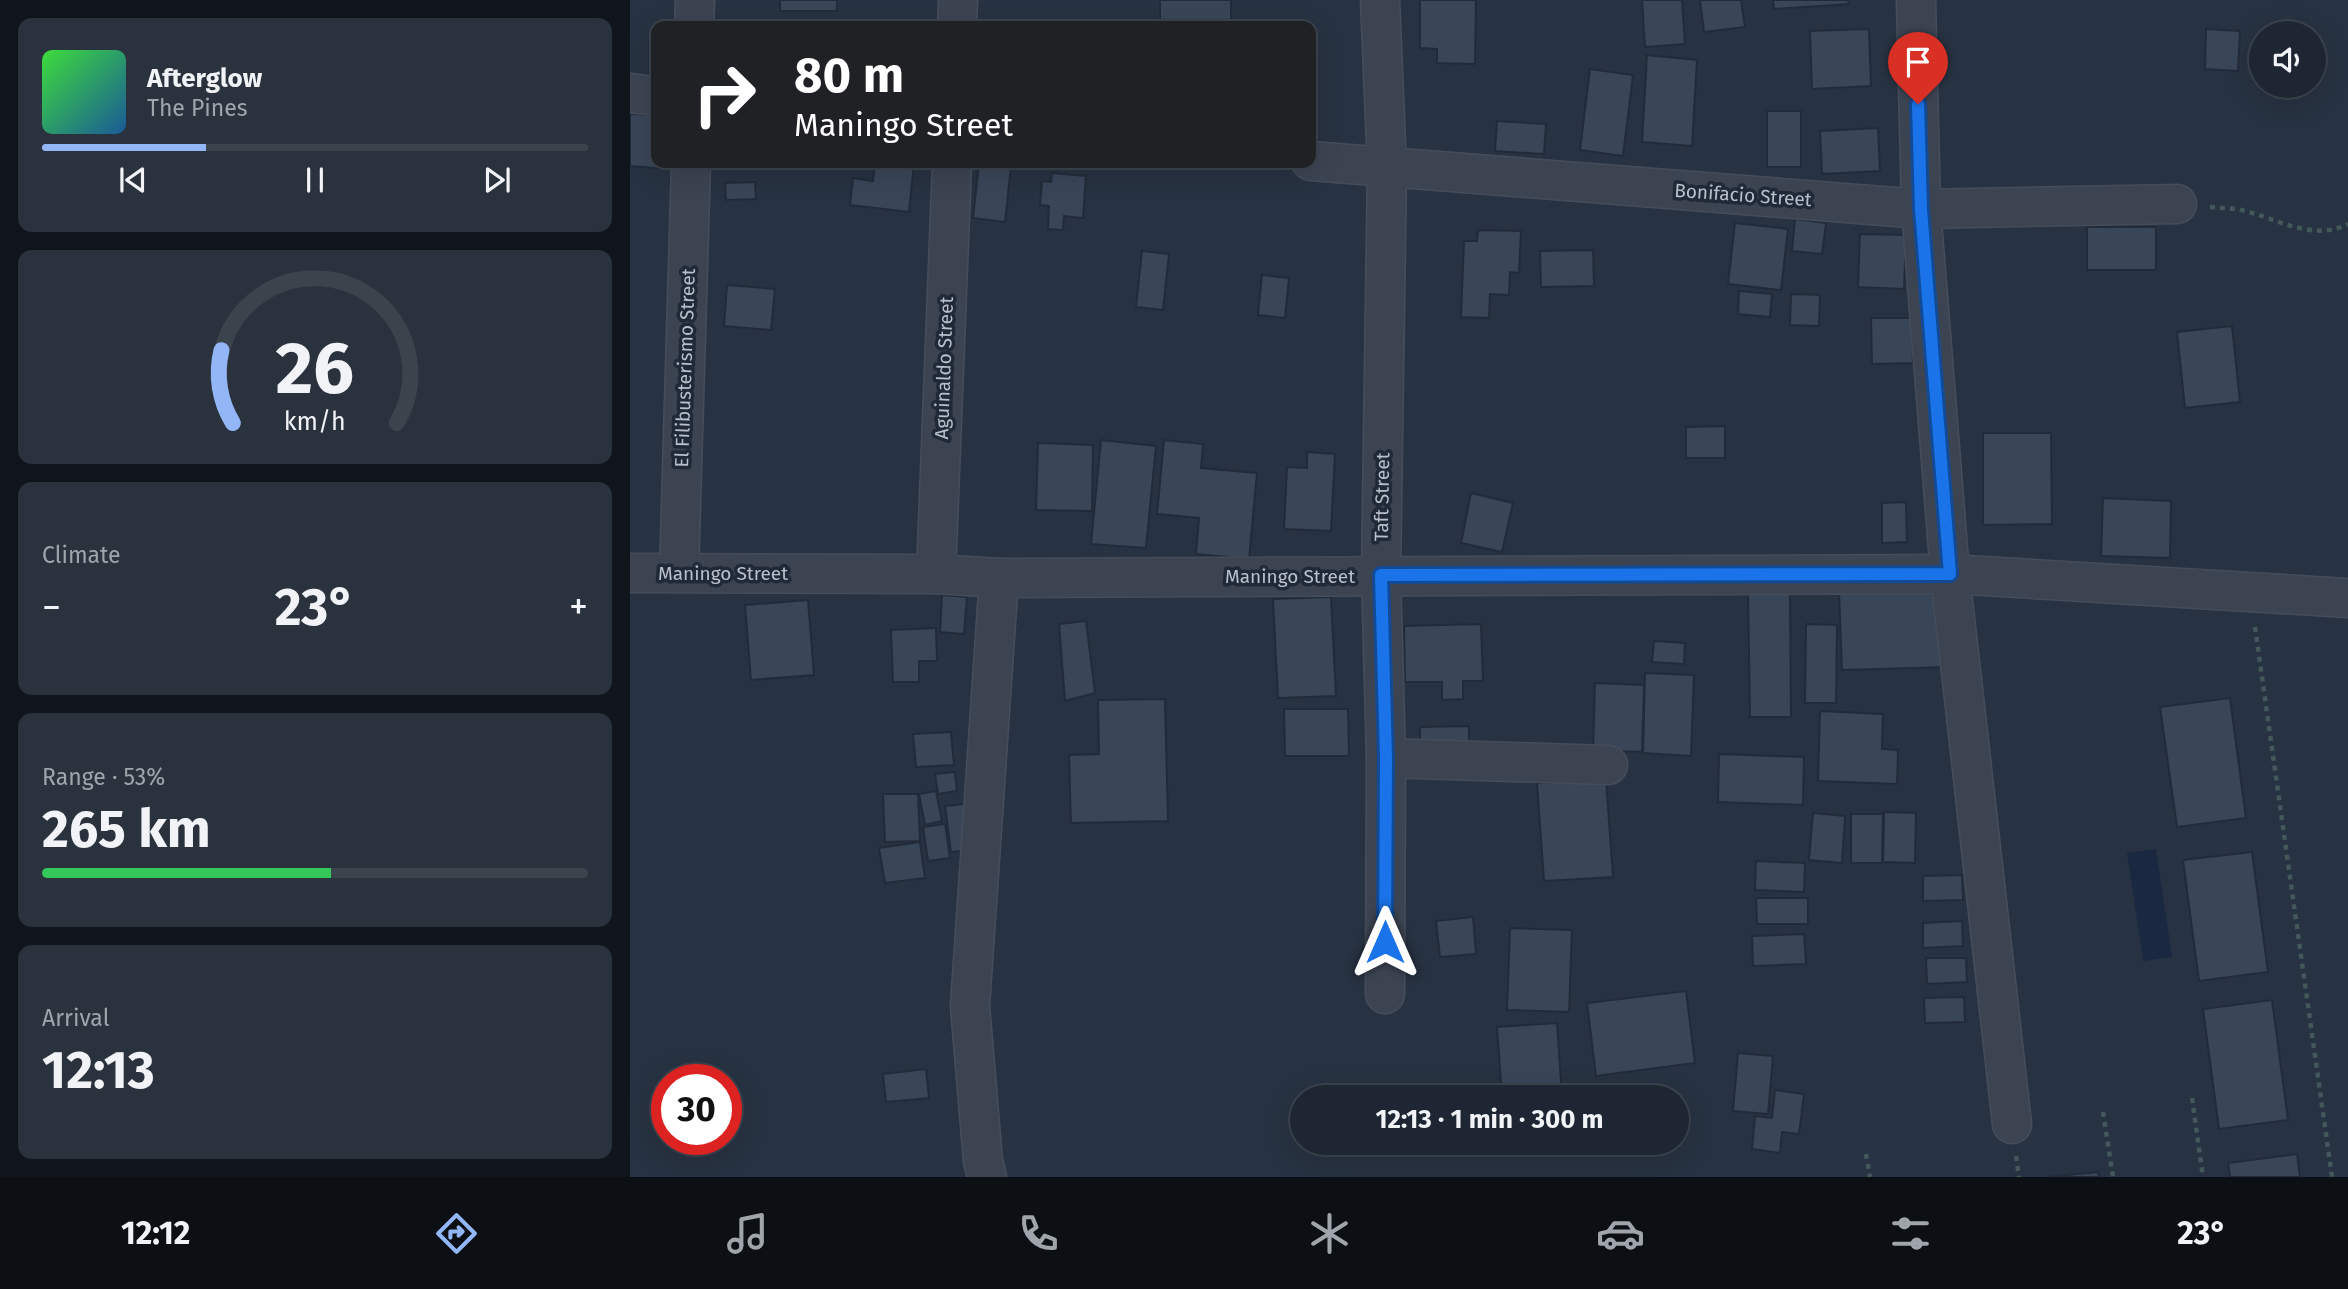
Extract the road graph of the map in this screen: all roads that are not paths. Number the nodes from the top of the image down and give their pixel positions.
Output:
1 (695, 0) edge
2 (958, 0) edge
3 (1380, 0) edge
4 (1916, 0) edge
5 (694, 21) edge
6 (957, 21) edge
7 (630, 93) edge
8 (651, 95) edge
9 (1316, 161) edge
10 (691, 168) edge
11 (952, 168) edge
12 (1387, 168) junction
13 (2177, 204) road end
14 (1921, 209) junction
15 (630, 573) edge
16 (679, 573) junction
17 (936, 574) junction
18 (1950, 574) junction
19 (1381, 575) junction
20 (999, 578) junction
21 (2348, 598) edge
22 (1386, 758) junction
23 (1608, 765) dead end
24 (1385, 994) dead end
25 (2012, 1124) dead end
26 (987, 1177) edge

1 - 5 street
2 - 6 street
3 - 12 street, Taft Street
4 - 14 street
7 - 8 street
9 - 12 street, Bonifacio Street
10 - 16 street, El Filibusterismo Street
11 - 17 street, Aguinaldo Street
12 - 14 street, Bonifacio Street
12 - 19 street, Taft Street
13 - 14 street, Bonifacio Street
14 - 18 street
15 - 16 street, Maningo Street
16 - 17 street, Maningo Street
17 - 20 street, Maningo Street
18 - 19 street, Maningo Street
18 - 21 street, Maningo Street
18 - 25 street
19 - 20 street, Maningo Street
19 - 22 street, Taft Street
20 - 26 street
22 - 23 street
22 - 24 street, Taft Street

